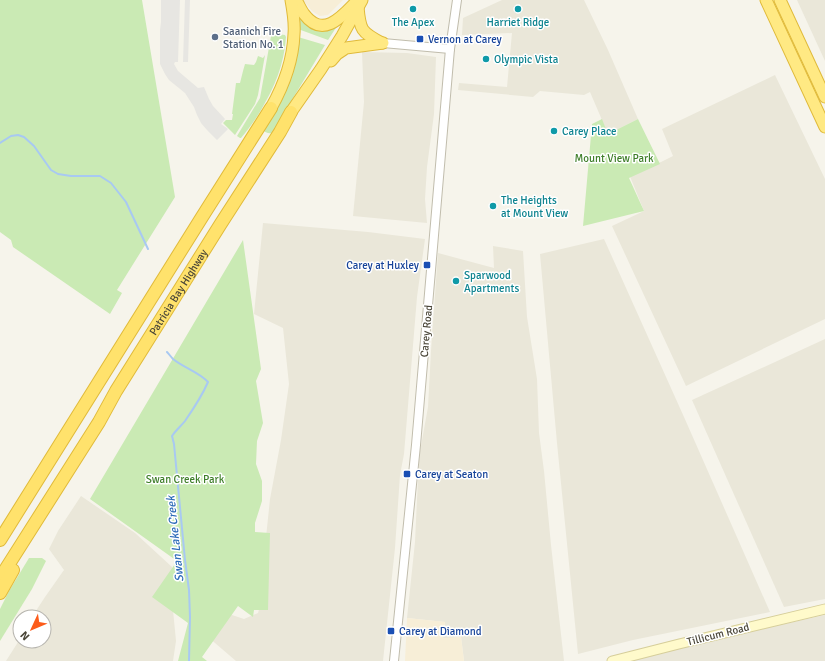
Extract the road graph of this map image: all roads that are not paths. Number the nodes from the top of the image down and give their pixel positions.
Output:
1 (291, 0) edge
2 (296, 0) edge
3 (457, 0) edge
4 (766, 0) edge
5 (780, 0) edge
6 (359, 2) edge
7 (383, 43) junction
8 (450, 49) junction
9 (825, 97) edge
10 (271, 108) joint
11 (291, 112) junction
12 (825, 127) edge
13 (99, 422) junction
14 (41, 473) junction
15 (0, 529) edge
16 (0, 540) edge
17 (0, 578) edge
18 (0, 593) edge
19 (825, 609) edge
20 (394, 661) edge
21 (612, 661) edge

1 - 10 highway, Patricia Bay Highway
2 - 6 highway
3 - 8 street, Carey Road
4 - 12 highway
5 - 9 highway
6 - 7 highway
6 - 11 highway, Patricia Bay Highway
7 - 8 street
7 - 11 highway
8 - 20 street, Carey Road
10 - 14 highway, Patricia Bay Highway
11 - 13 highway, Patricia Bay Highway
13 - 17 highway, Patricia Bay Highway
13 - 18 highway
14 - 15 highway
14 - 16 highway, Patricia Bay Highway
19 - 21 main road, Tillicum Road

